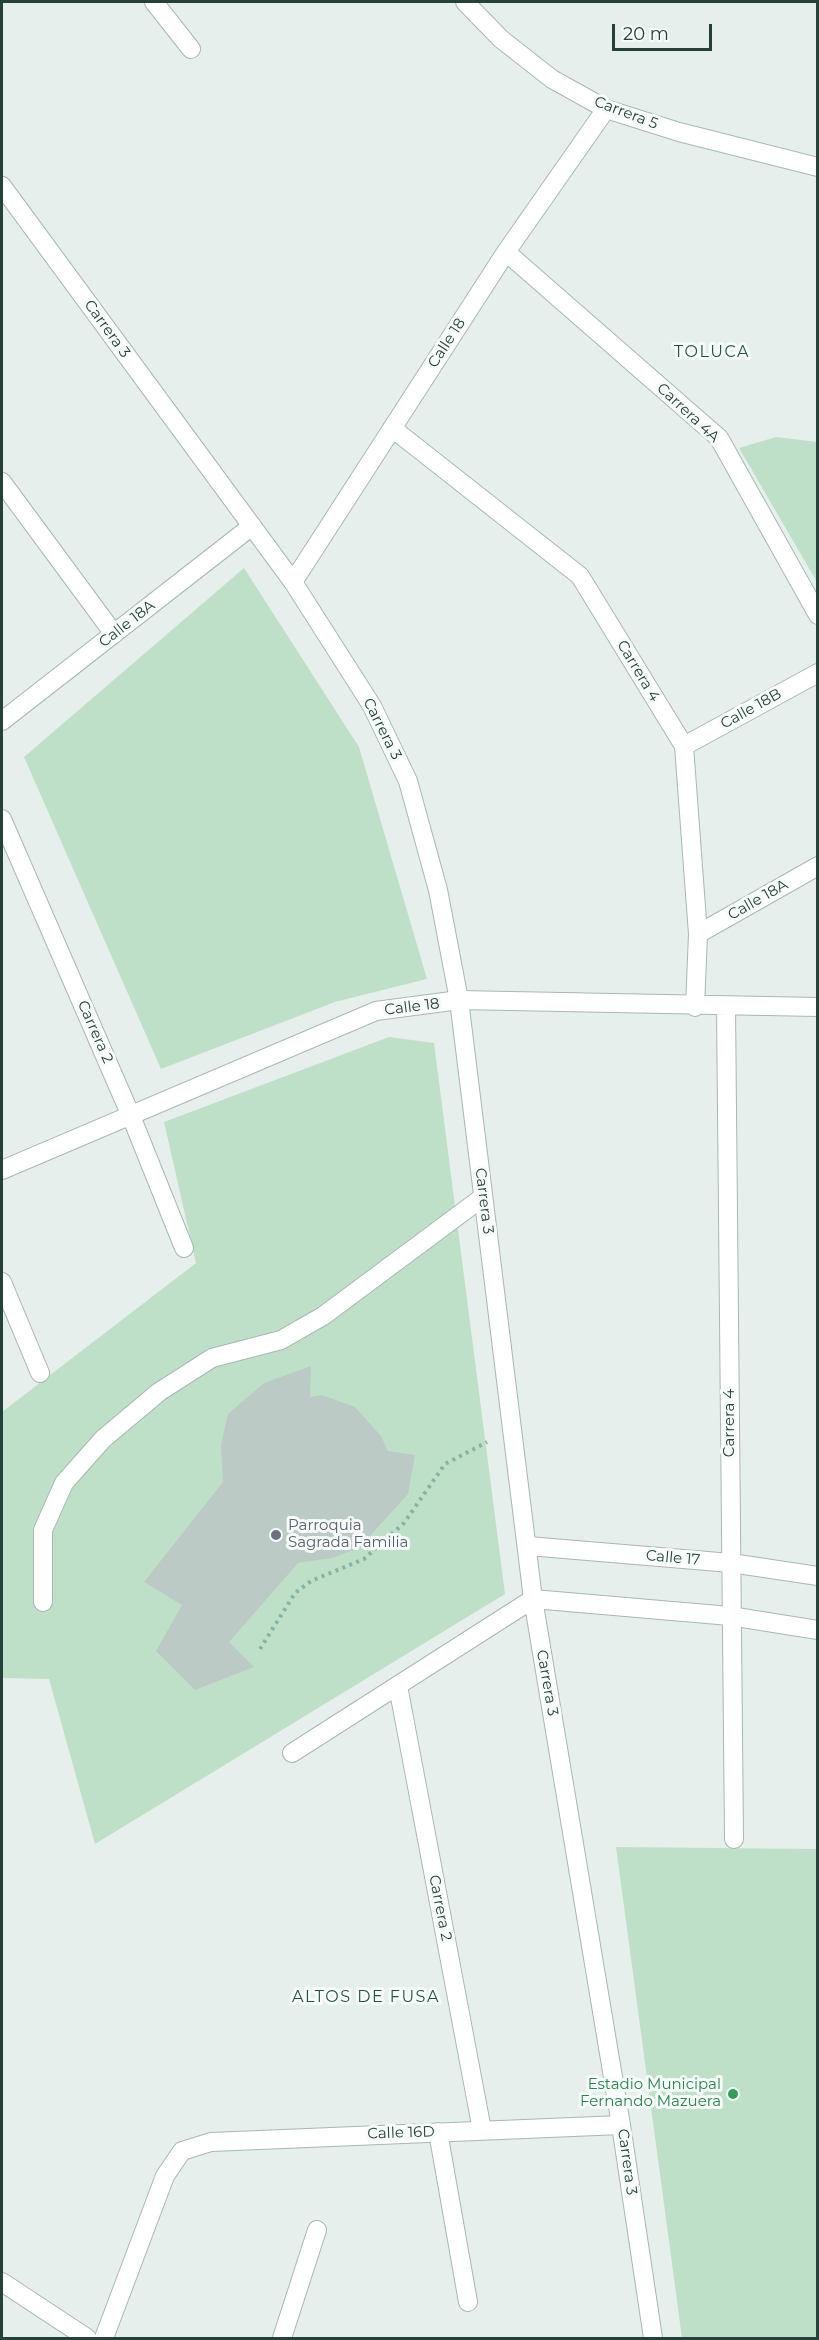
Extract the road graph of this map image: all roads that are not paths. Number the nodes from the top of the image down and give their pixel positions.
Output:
1 (154, 2) edge
2 (465, 2) edge
3 (191, 49) dead end
4 (606, 109) junction
5 (818, 167) edge
6 (2, 186) edge
7 (506, 252) junction
8 (392, 428) junction
9 (2, 482) edge
10 (252, 526) junction
11 (293, 582) junction
12 (818, 615) edge
13 (114, 634) junction
14 (818, 673) edge
15 (2, 721) edge
16 (684, 746) junction
17 (2, 819) edge
18 (818, 866) edge
19 (698, 933) junction
20 (459, 1000) junction
21 (726, 1006) junction
22 (694, 1007) junction
23 (818, 1007) edge
24 (132, 1116) junction
25 (2, 1170) edge
26 (483, 1197) junction
27 (184, 1248) dead end
28 (2, 1282) edge
29 (40, 1373) dead end
30 (528, 1546) junction
31 (731, 1563) junction
32 (818, 1576) edge
33 (533, 1599) junction
34 (43, 1602) dead end
35 (730, 1616) junction
36 (818, 1630) edge
37 (398, 1686) junction
38 (292, 1753) dead end
39 (734, 1839) dead end
40 (621, 2125) junction
41 (482, 2130) junction
42 (438, 2132) junction
43 (317, 2230) dead end
44 (2, 2282) edge
45 (468, 2302) dead end
46 (87, 2338) edge
47 (104, 2338) edge
48 (282, 2338) edge
49 (652, 2338) edge

1 - 3 street
2 - 4 street, Carrera 5
4 - 5 street, Carrera 5
4 - 7 street, Calle 18
6 - 10 street, Carrera 3
7 - 8 street, Calle 18
7 - 12 street, Carrera 4A
8 - 11 street, Calle 18
8 - 16 street, Carrera 4
9 - 13 street
10 - 11 street, Carrera 3
10 - 13 street, Calle 18A
11 - 20 street, Carrera 3
13 - 15 street, Calle 18A
14 - 16 street, Calle 18B
16 - 19 street, Carrera 4
17 - 24 street, Carrera 2
18 - 19 street, Calle 18A
19 - 22 street, Carrera 4
20 - 22 street, Calle 18
20 - 24 street, Calle 18
20 - 26 street, Carrera 3
21 - 22 street, Calle 18
21 - 23 street, Calle 18
21 - 31 street, Carrera 4
24 - 25 street, Calle 18
24 - 27 street, Carrera 2
26 - 30 street, Carrera 3
26 - 34 street
28 - 29 street
30 - 31 street, Calle 17
30 - 33 street, Carrera 3
31 - 32 street, Calle 17
31 - 35 street, Carrera 4
33 - 35 street
33 - 37 street
33 - 40 street, Carrera 3
35 - 36 street
35 - 39 street, Carrera 4
37 - 38 street
37 - 41 street, Carrera 2
40 - 41 street, Calle 16D
40 - 49 street, Carrera 3
41 - 42 street, Calle 16D
42 - 45 street
42 - 47 street, Calle 16D
43 - 48 street
44 - 46 street

